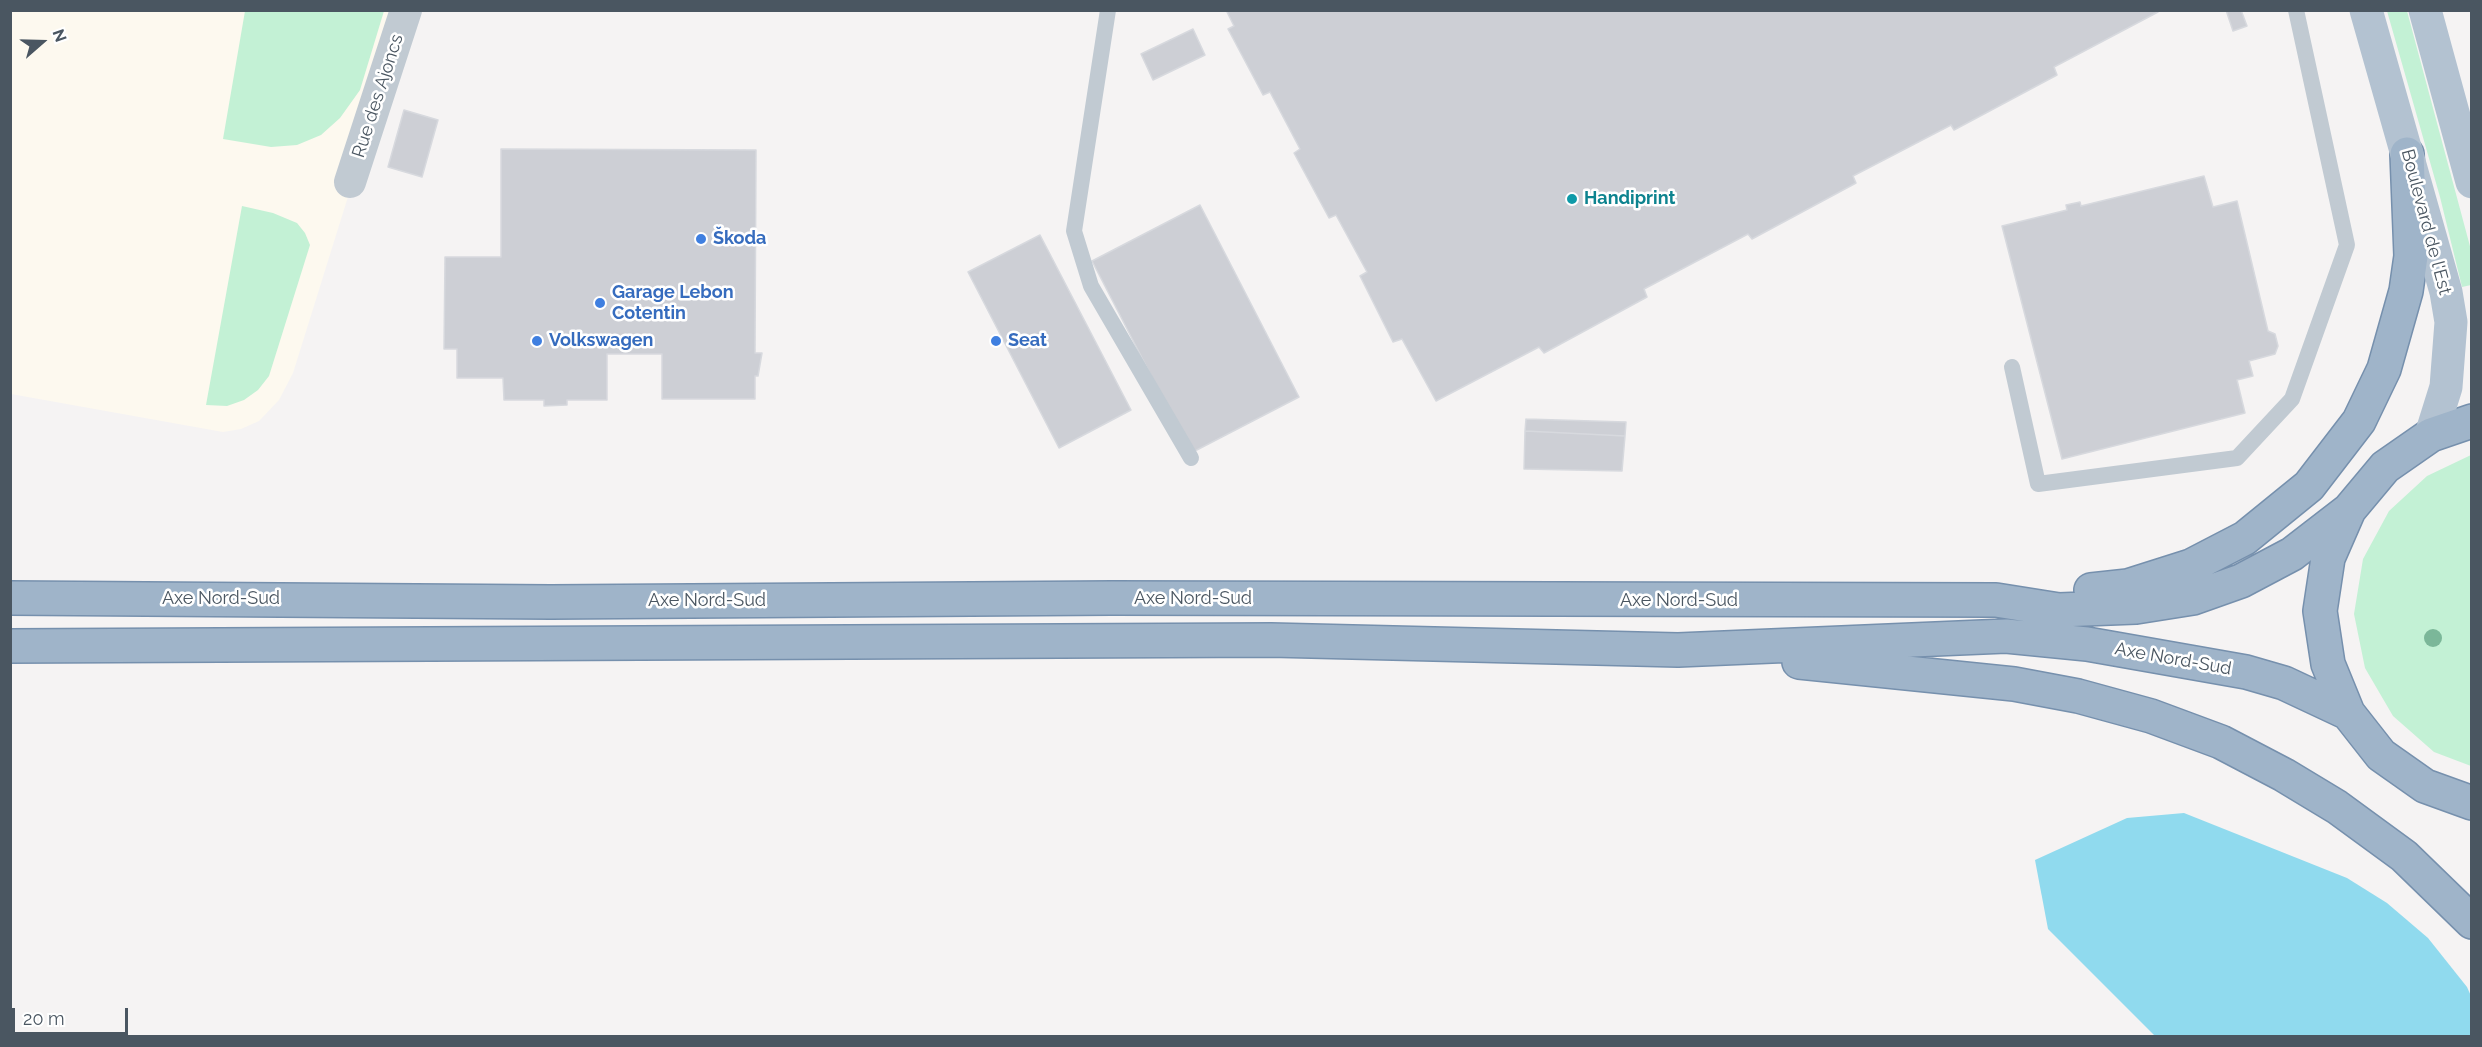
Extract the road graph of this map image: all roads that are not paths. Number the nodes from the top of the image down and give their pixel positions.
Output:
1 (406, 10) edge
2 (1108, 10) edge
3 (2296, 10) edge
4 (2366, 10) edge
5 (2425, 10) edge
6 (2407, 154) junction
7 (350, 182) dead end
8 (2472, 182) edge
9 (2012, 367) dead end
10 (2472, 421) edge
11 (2431, 435) junction
12 (1191, 458) dead end
13 (2349, 510) junction
14 (10, 598) edge
15 (1996, 600) junction
16 (10, 646) edge
17 (1678, 651) junction
18 (2348, 713) junction
19 (2472, 803) edge
20 (2472, 922) edge

1 - 7 street, Rue des Ajoncs
2 - 12 lane
3 - 9 lane
4 - 6 main road, Boulevard de l'Est
5 - 8 main road
6 - 11 main road, Boulevard de l'Est
6 - 15 highway
10 - 11 highway
11 - 13 highway
13 - 15 highway, Axe Nord-Sud
13 - 18 highway
14 - 15 highway, Axe Nord-Sud
16 - 17 highway, Axe Nord-Sud
17 - 18 highway, Axe Nord-Sud
17 - 20 highway
18 - 19 highway

